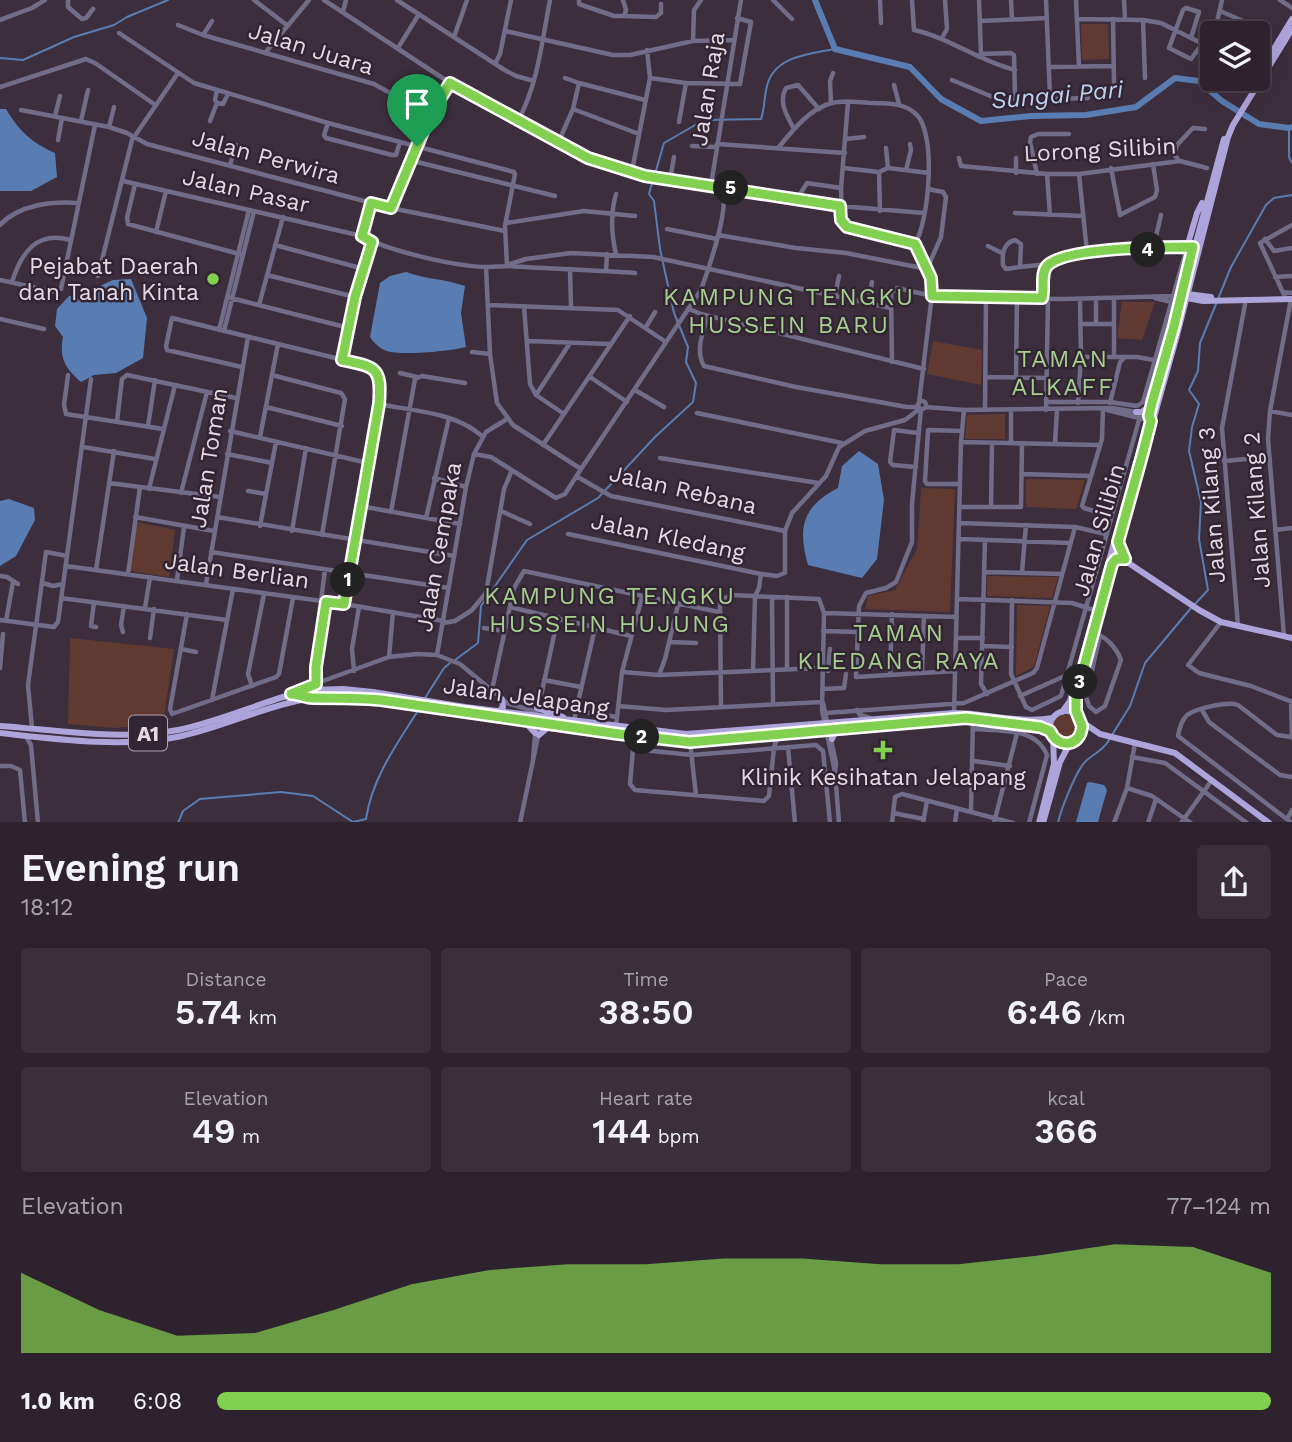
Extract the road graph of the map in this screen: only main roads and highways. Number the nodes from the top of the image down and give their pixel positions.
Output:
1 (1292, 19) edge
2 (1292, 29) edge
3 (1270, 56) edge
4 (1251, 91) edge
5 (1246, 101) junction
6 (1231, 126) junction
7 (1219, 173) junction
8 (1212, 180) junction
9 (1202, 236) junction
10 (1190, 247) junction
11 (1186, 296) junction
12 (1289, 296) edge
13 (1166, 377) junction
14 (1152, 403) junction
15 (1139, 412) road end
16 (1149, 419) junction
17 (1143, 452) junction
18 (1118, 542) junction
19 (1112, 559) junction
20 (1125, 559) junction
21 (1100, 604) junction
22 (1090, 608) junction
23 (1093, 634) junction
24 (1292, 638) edge
25 (319, 687) junction
26 (291, 694) junction
27 (308, 698) junction
28 (502, 699) road end
29 (405, 701) junction
30 (430, 705) junction
31 (537, 708) road end
32 (499, 711) junction
33 (1062, 712) junction
34 (1053, 718) junction
35 (1079, 718) junction
36 (523, 720) junction
37 (540, 720) junction
38 (573, 721) junction
39 (553, 724) junction
40 (0, 726) edge
41 (829, 728) junction
42 (0, 733) edge
43 (1051, 734) junction
44 (1100, 735) junction
45 (1080, 736) junction
46 (832, 739) road end
47 (1070, 743) junction
48 (1041, 822) edge
49 (1269, 822) edge

1 - 3 main road, Jalan Silibin
2 - 5 main road, Jalan Silibin
4 - 5 main road, Jalan Silibin
5 - 6 main road, Jalan Silibin
6 - 7 main road, Jalan Silibin
6 - 8 main road, Jalan Silibin
7 - 8 main road
7 - 9 main road, Jalan Silibin
8 - 10 main road, Jalan Silibin
9 - 10 main road
9 - 11 main road, Jalan Silibin
10 - 11 main road, Jalan Silibin
11 - 12 main road
11 - 13 main road, Jalan Silibin
11 - 14 main road, Jalan Silibin
13 - 16 main road
13 - 17 main road, Jalan Silibin
14 - 15 main road
14 - 16 main road, Jalan Silibin
16 - 17 main road
16 - 19 main road, Jalan Silibin
17 - 18 main road, Jalan Silibin
18 - 19 main road, Jalan Silibin
18 - 20 main road
19 - 20 main road
19 - 21 main road, Jalan Silibin
19 - 22 main road, Jalan Silibin
20 - 24 main road
21 - 22 main road
21 - 23 main road, Jalan Silibin
22 - 23 main road
23 - 33 main road, Jalan Silibin
23 - 35 main road, Jalan Silibin
25 - 26 main road, Jalan Jelapang / A1
25 - 27 main road
25 - 29 main road, Jalan Jelapang / A1
26 - 27 main road
26 - 40 main road, Jalan Jelapang / A1
27 - 29 main road, Jalan Jelapang / A1
27 - 42 main road, Jalan Jelapang / A1
28 - 32 main road
29 - 30 main road, Jalan Jelapang / A1
30 - 32 main road, Jalan Jelapang / A1
30 - 36 main road, Jalan Jelapang / A1
31 - 38 main road
32 - 37 main road, Jalan Jelapang / A1
33 - 34 main road
33 - 35 main road
34 - 41 main road, Jalan Jelapang / A1
34 - 43 main road
35 - 44 main road
35 - 45 main road
36 - 37 main road, Jalan Jelapang / A1
36 - 39 main road
37 - 38 main road, Jalan Jelapang / A1
37 - 39 main road, Jalan Jelapang / A1
38 - 41 main road, Jalan Jelapang / A1
39 - 41 main road, Jalan Jelapang / A1
41 - 43 main road, Jalan Jelapang / A1
41 - 46 main road
43 - 47 main road, A1
43 - 48 main road
44 - 45 main road
44 - 49 main road
45 - 47 main road
47 - 48 main road

